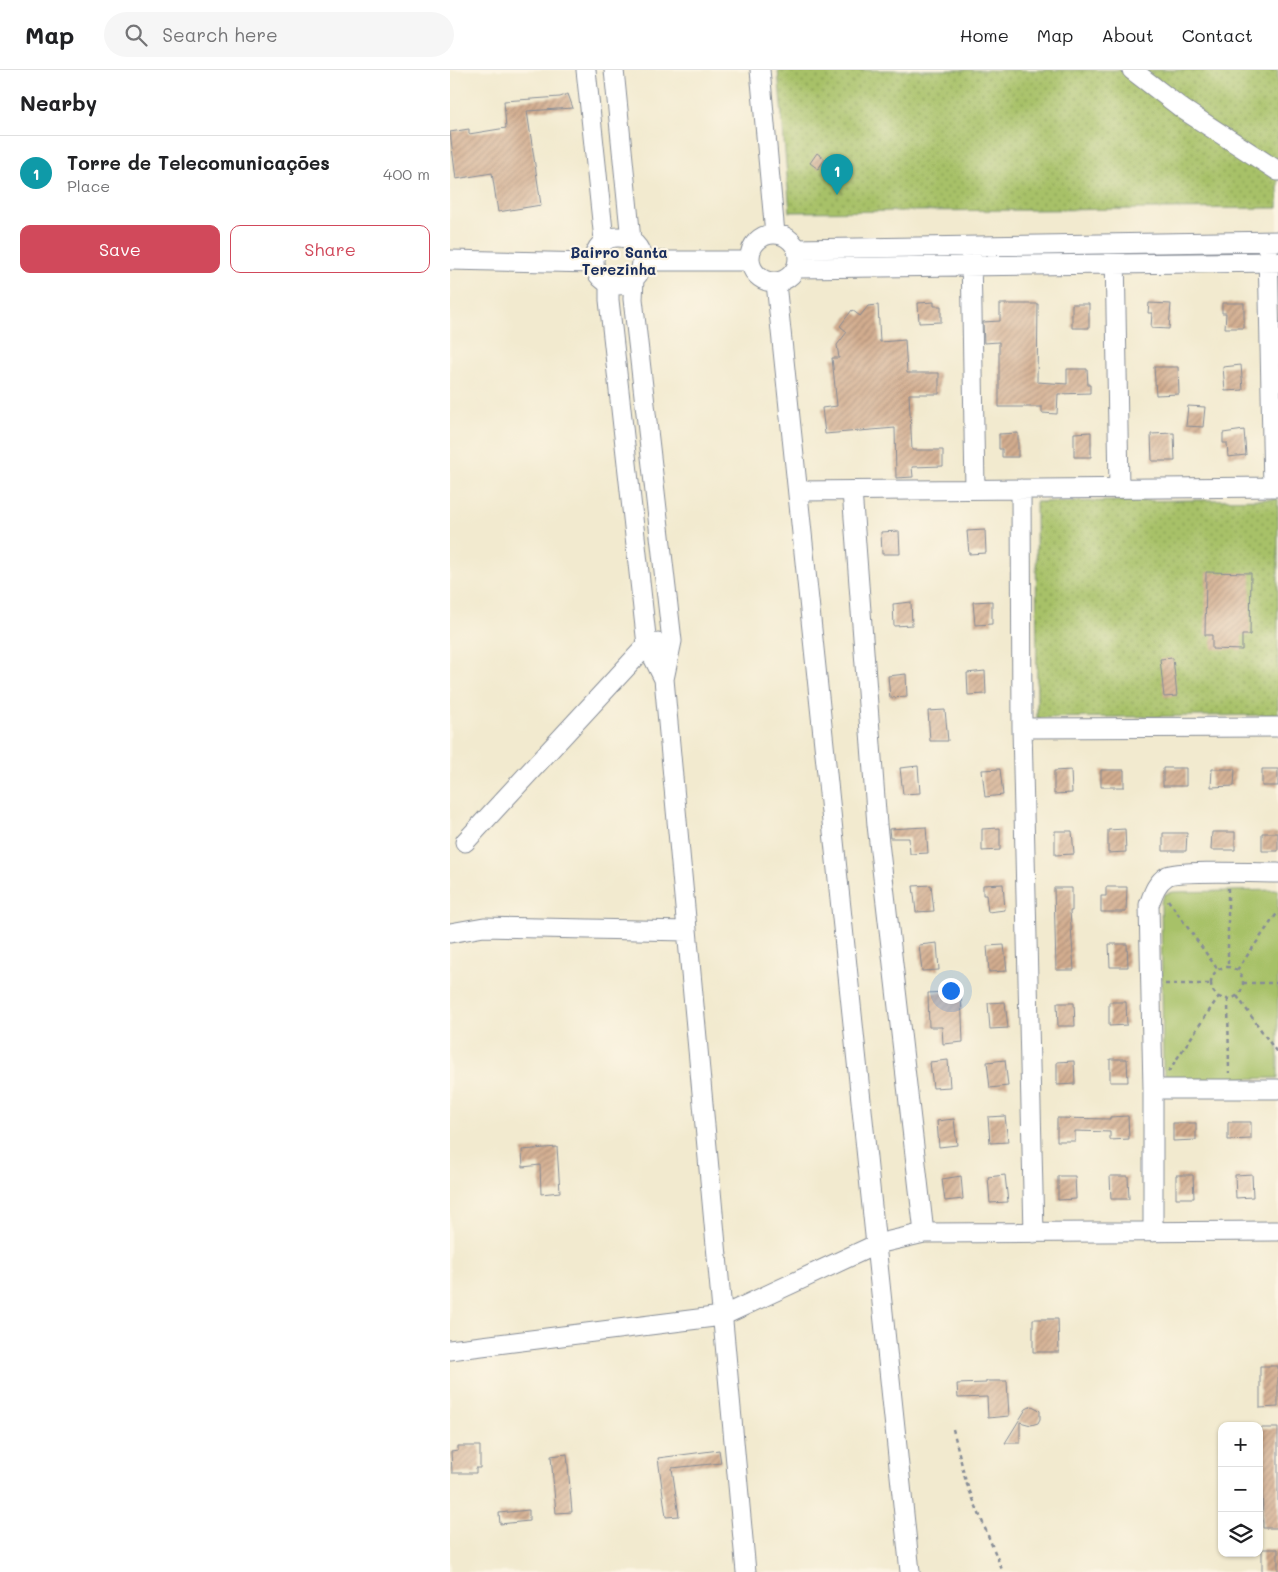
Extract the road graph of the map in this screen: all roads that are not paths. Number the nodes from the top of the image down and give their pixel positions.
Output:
1 (586, 70) edge
2 (614, 70) edge
3 (760, 70) edge
4 (1132, 70) edge
5 (1278, 171) edge
6 (775, 234) junction
7 (604, 240) junction
8 (631, 240) junction
9 (1273, 242) edge
10 (1115, 244) junction
11 (971, 247) junction
12 (796, 249) junction
13 (450, 260) edge
14 (642, 261) junction
15 (750, 261) junction
16 (593, 263) junction
17 (1273, 263) edge
18 (1116, 264) junction
19 (971, 266) junction
20 (796, 268) junction
21 (634, 279) junction
22 (776, 282) junction
23 (609, 284) junction
24 (1276, 487) edge
25 (1119, 488) junction
26 (1021, 489) junction
27 (975, 490) junction
28 (798, 491) junction
29 (852, 491) junction
30 (672, 641) junction
31 (647, 646) junction
32 (664, 679) junction
33 (1022, 728) junction
34 (1278, 728) edge
35 (465, 842) dead end
36 (1278, 873) edge
37 (687, 930) junction
38 (450, 933) edge
39 (1159, 1083) junction
40 (1278, 1089) edge
41 (1278, 1231) edge
42 (1152, 1232) junction
43 (1034, 1233) junction
44 (924, 1234) junction
45 (877, 1244) junction
46 (722, 1316) junction
47 (450, 1350) edge
48 (746, 1572) edge
49 (910, 1572) edge

1 - 7 street
2 - 8 street
3 - 6 street
4 - 5 street
6 - 12 street
6 - 15 street
7 - 8 street
7 - 16 street
8 - 14 street
9 - 10 street
9 - 17 street
10 - 11 street
10 - 18 street
11 - 12 street
11 - 19 street
12 - 20 street
13 - 16 street
14 - 15 street
14 - 21 street
15 - 22 street
16 - 23 street
17 - 18 street
17 - 24 street
18 - 19 street
18 - 25 street
19 - 20 street
19 - 27 street
20 - 22 street
21 - 23 street
21 - 30 street
22 - 28 street
23 - 31 street
24 - 25 street
25 - 26 street
26 - 27 street
26 - 33 street
27 - 29 street
28 - 29 street
28 - 45 street
29 - 44 street
30 - 31 street
30 - 32 street
31 - 32 street
31 - 35 street
32 - 37 street
33 - 34 street
33 - 43 street
36 - 39 street
37 - 38 street
37 - 46 street
39 - 40 street
39 - 42 street
41 - 42 street
42 - 43 street
43 - 44 street
44 - 45 street
45 - 46 street
45 - 49 street
46 - 47 street
46 - 48 street

